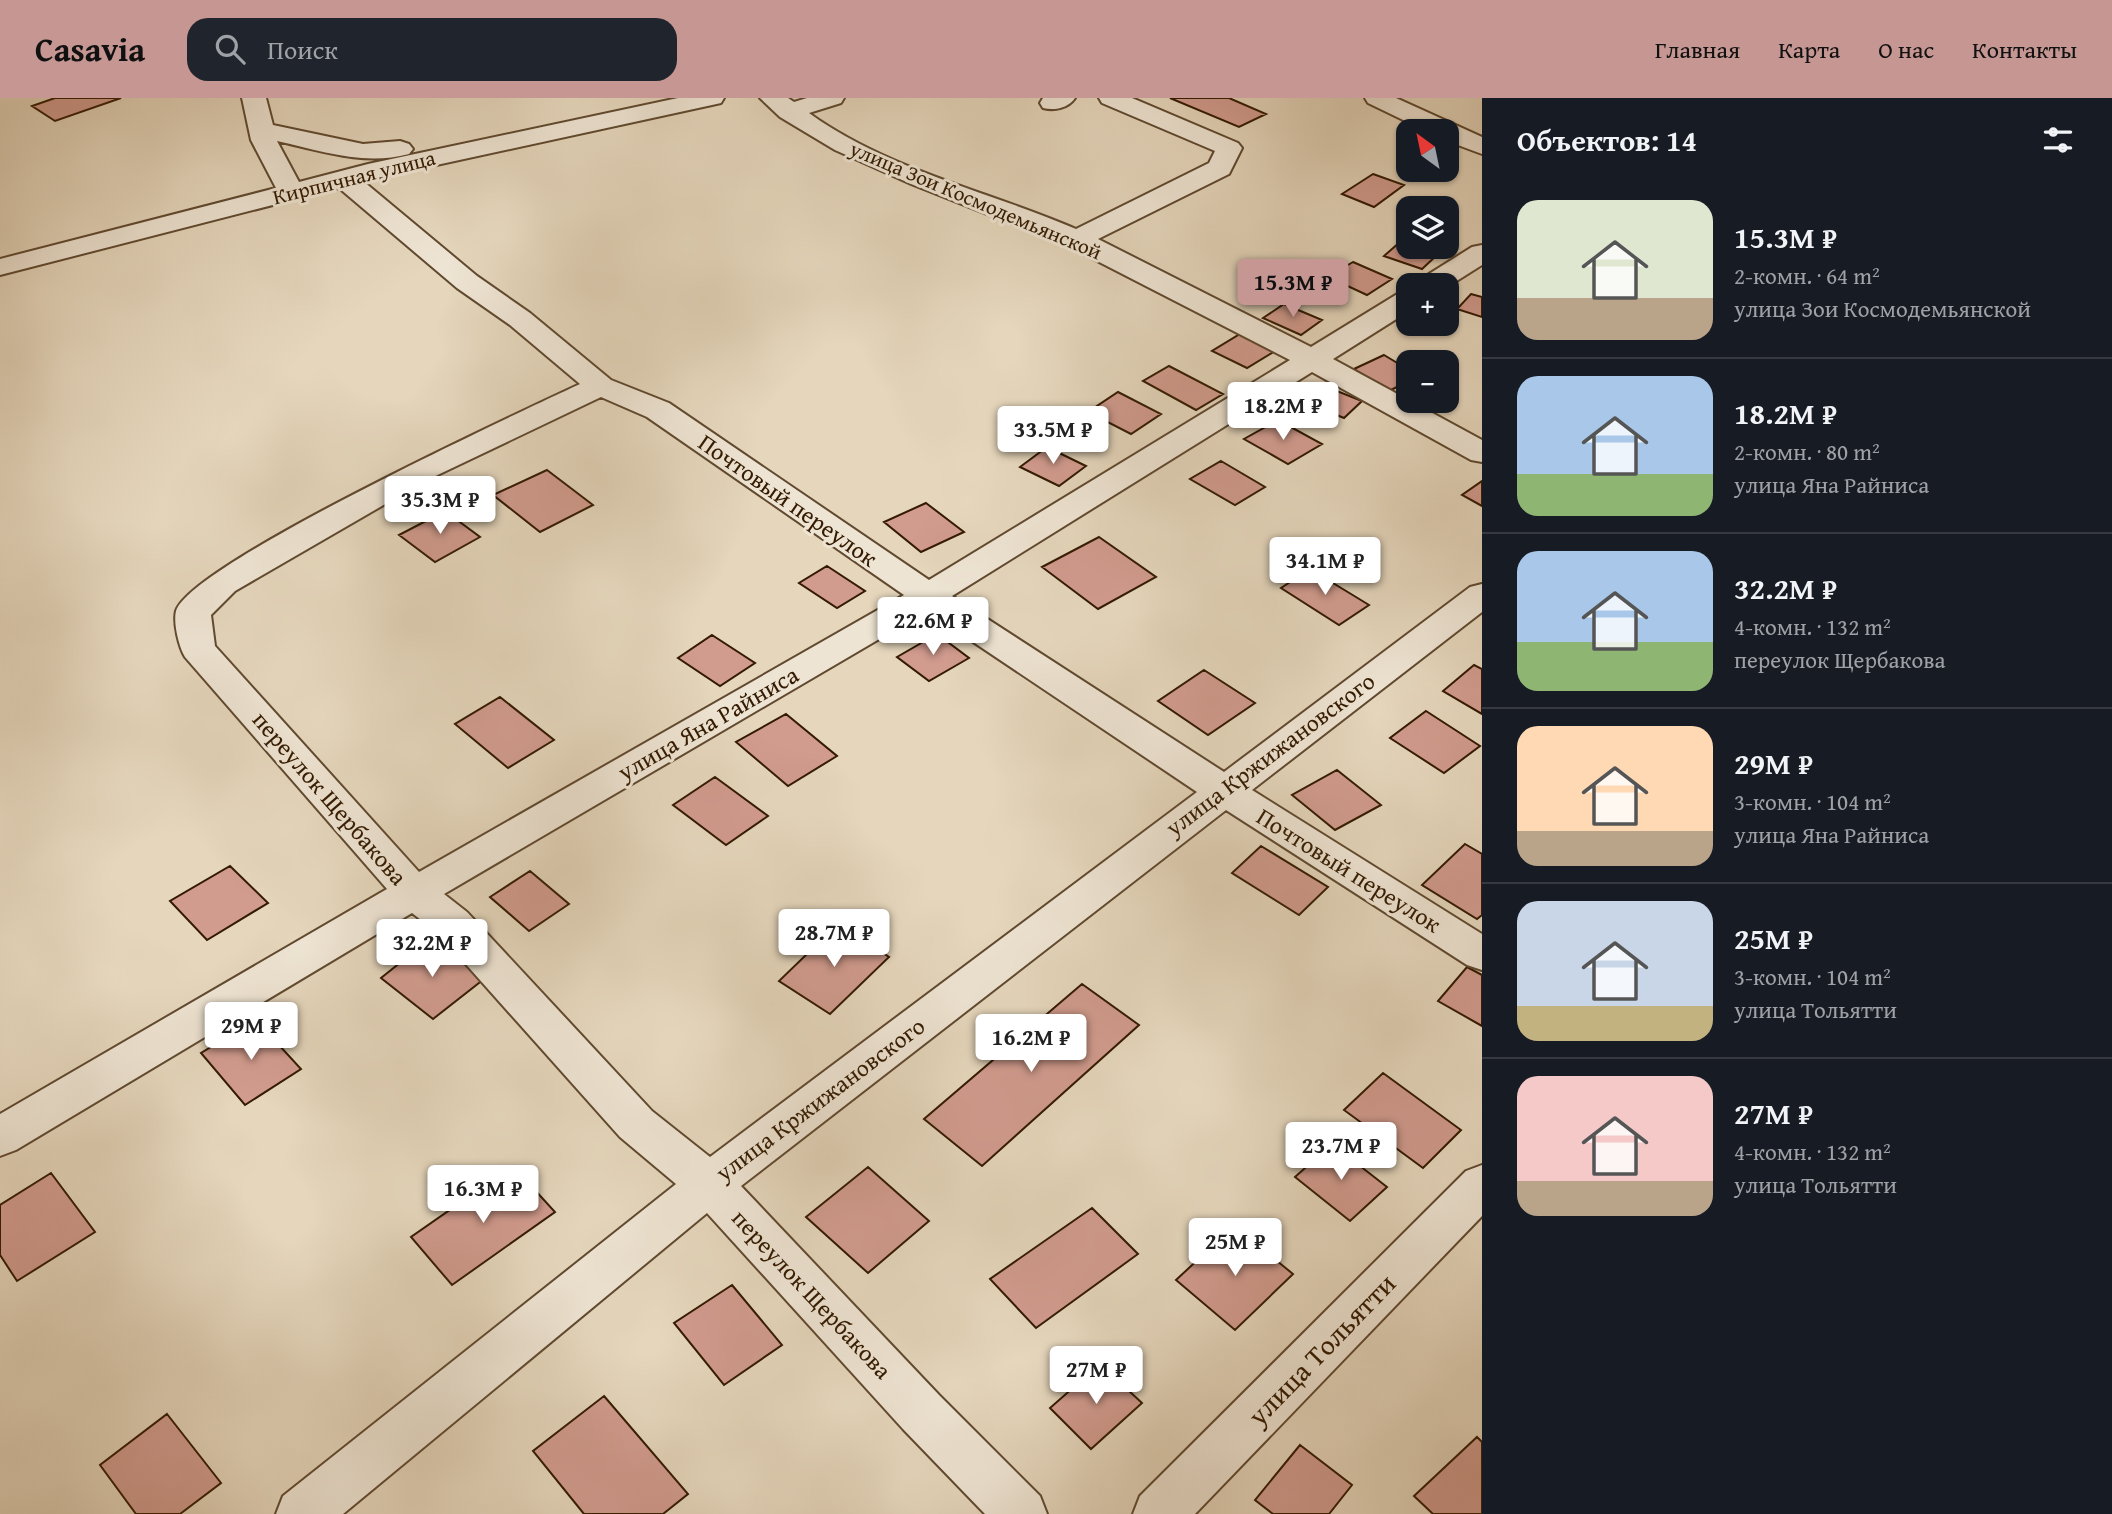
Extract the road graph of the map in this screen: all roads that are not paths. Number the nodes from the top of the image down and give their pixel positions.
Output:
1 (254, 98) edge
2 (618, 98) edge
3 (712, 98) edge
4 (832, 98) edge
5 (1111, 98) edge
6 (1377, 98) edge
7 (780, 105) edge
8 (1420, 119) edge
9 (261, 130) junction
10 (1460, 137) edge
11 (1482, 146) edge
12 (343, 178) junction
13 (292, 192) junction
14 (1077, 239) junction
15 (1482, 253) edge
16 (0, 267) edge
17 (1450, 273) edge
18 (1396, 307) edge
19 (1313, 360) junction
20 (600, 386) junction
21 (1482, 453) edge
22 (1482, 595) edge
23 (928, 596) junction
24 (1223, 790) junction
25 (414, 893) junction
26 (1482, 954) edge
27 (0, 1137) edge
28 (709, 1184) junction
29 (1482, 1185) edge
30 (302, 1514) edge
31 (1021, 1514) edge
32 (1160, 1514) edge

1 - 9 street
2 - 9 street
3 - 12 street, Кирпичная улица
4 - 7 street
5 - 14 street
6 - 8 street
7 - 14 street, улица Зои Космодемьянской
9 - 13 street
10 - 11 street
12 - 13 street, Кирпичная улица
12 - 20 street, Почтовый переулок
13 - 16 street, Кирпичная улица
14 - 19 street, улица Зои Космодемьянской
15 - 17 street
18 - 19 street, улица Яна Райниса
19 - 21 street, улица Зои Космодемьянской
19 - 23 street, улица Яна Райниса
20 - 23 street, Почтовый переулок
20 - 25 street, переулок Щербакова
22 - 24 street, улица Кржижановского
23 - 24 street, Почтовый переулок
23 - 25 street, улица Яна Райниса
24 - 26 street, Почтовый переулок
24 - 28 street, улица Кржижановского
25 - 27 street, улица Яна Райниса
25 - 28 street, переулок Щербакова
28 - 30 street, улица Кржижановского
28 - 31 street, переулок Щербакова
29 - 32 street, улица Тольятти

